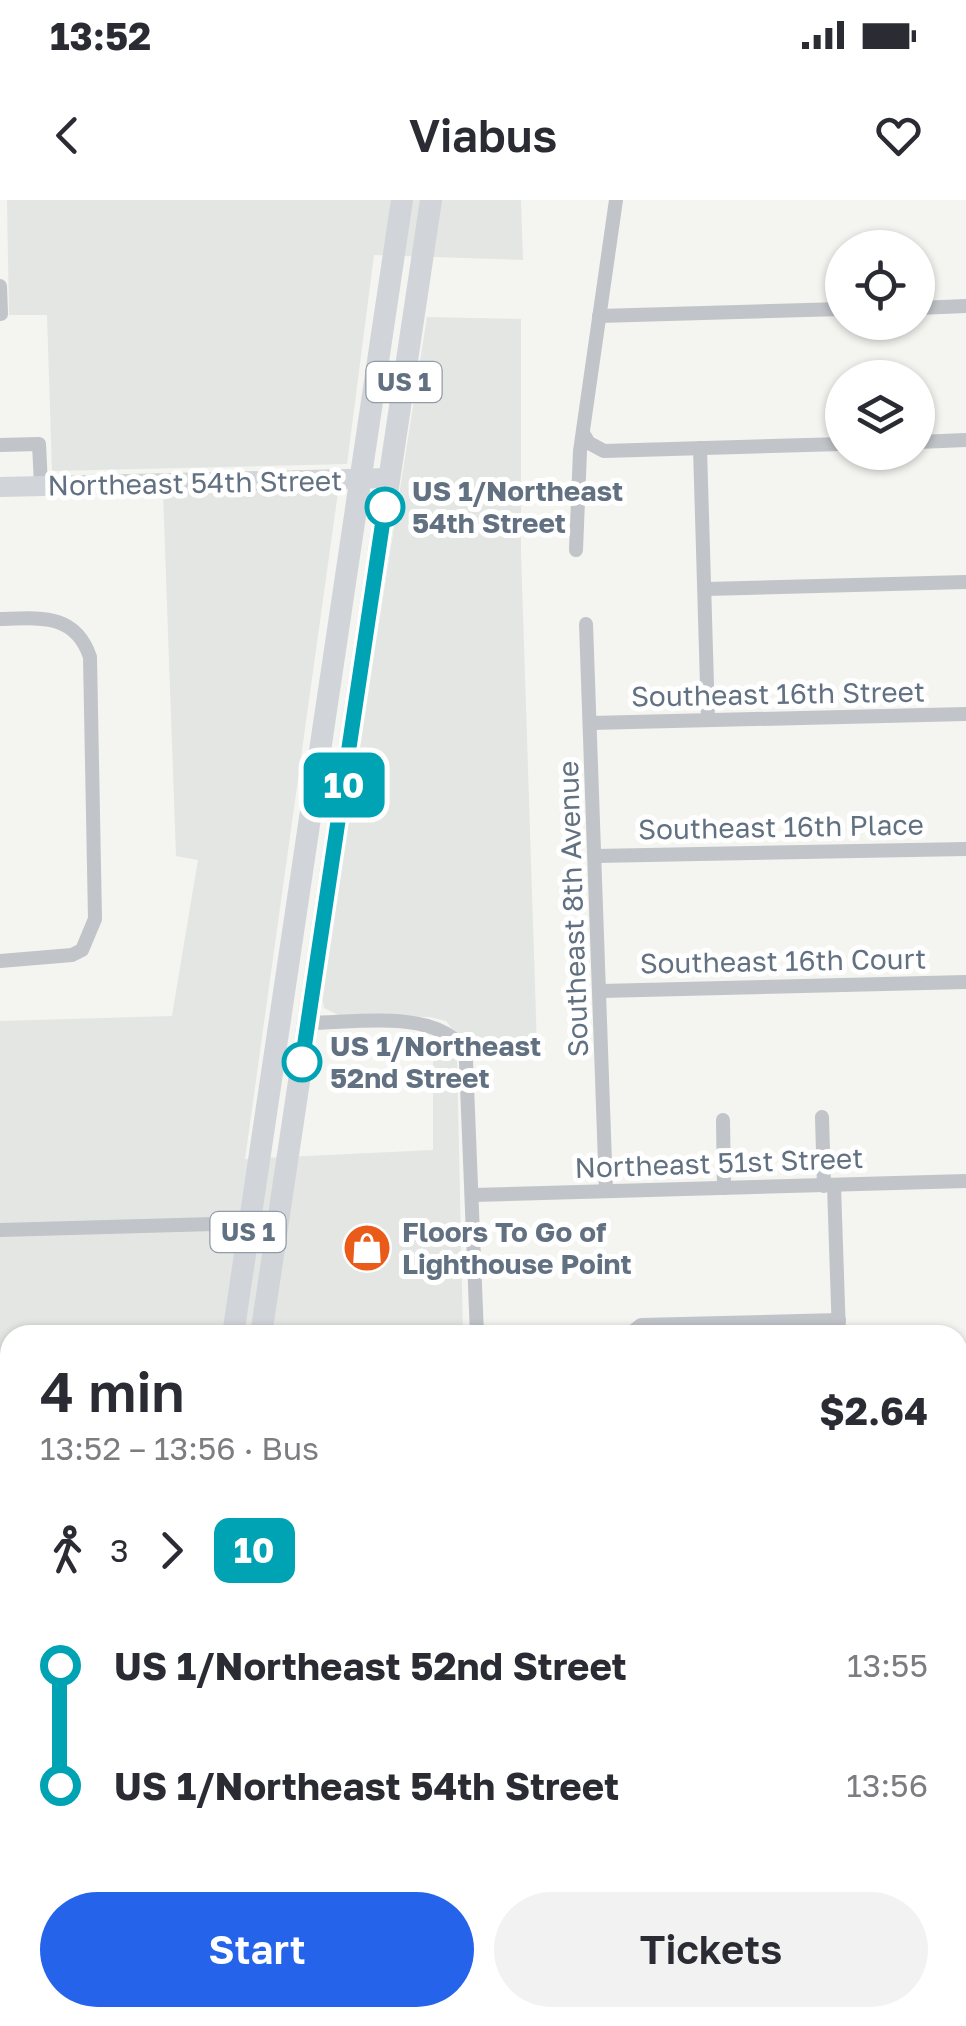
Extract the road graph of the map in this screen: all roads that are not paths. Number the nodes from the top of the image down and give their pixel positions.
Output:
1 (402, 200) edge
2 (431, 200) edge
3 (616, 200) edge
4 (0, 286) edge
5 (966, 306) edge
6 (935, 307) edge
7 (825, 310) edge
8 (1, 314) edge
9 (598, 316) junction
10 (583, 432) junction
11 (966, 440) edge
12 (935, 441) edge
13 (825, 444) edge
14 (0, 445) edge
15 (700, 448) junction
16 (390, 478) junction
17 (361, 479) junction
18 (41, 486) junction
19 (0, 487) edge
20 (576, 550) dead end
21 (966, 582) edge
22 (706, 589) junction
23 (0, 619) edge
24 (586, 624) dead end
25 (328, 700) junction
26 (966, 714) edge
27 (708, 719) junction
28 (591, 723) junction
29 (349, 750) junction
30 (319, 762) junction
31 (340, 808) junction
32 (966, 849) edge
33 (596, 856) junction
34 (0, 961) edge
35 (288, 970) junction
36 (966, 982) edge
37 (601, 991) junction
38 (308, 1023) junction
39 (454, 1039) dead end
40 (466, 1061) dead end
41 (822, 1117) dead end
42 (722, 1120) dead end
43 (264, 1129) junction
44 (286, 1169) junction
45 (966, 1181) edge
46 (829, 1186) junction
47 (724, 1188) junction
48 (606, 1191) junction
49 (474, 1195) junction
50 (250, 1223) junction
51 (0, 1230) edge
52 (269, 1283) junction
53 (235, 1325) edge
54 (263, 1325) edge
55 (477, 1325) edge
56 (839, 1325) edge

1 - 17 main road, US 1
2 - 16 main road, US 1
3 - 9 street
4 - 8 street
5 - 6 street
7 - 9 street
9 - 10 street
10 - 15 street
10 - 20 street
11 - 12 street
13 - 15 street
14 - 18 street
15 - 22 street
16 - 17 street, Northeast 54th Street
16 - 29 main road, US 1
17 - 18 street, Northeast 54th Street
17 - 25 main road, US 1
18 - 19 street, Northeast 54th Street
21 - 22 street
22 - 27 street
23 - 34 street
24 - 28 street, Southeast 8th Avenue
25 - 29 main road
25 - 30 main road, US 1
26 - 27 street, Southeast 16th Street
27 - 28 street, Southeast 16th Street
28 - 33 street, Southeast 8th Avenue
29 - 31 main road, US 1
30 - 31 main road
30 - 35 main road, US 1
31 - 38 main road, US 1
32 - 33 street, Southeast 16th Place
33 - 37 street, Southeast 8th Avenue
35 - 38 main road
35 - 43 main road, US 1
36 - 37 street, Southeast 16th Court
37 - 48 street, Southeast 8th Avenue
38 - 39 street
38 - 44 main road, US 1
40 - 49 street
41 - 46 street
42 - 47 street
43 - 44 main road
43 - 50 main road, US 1
44 - 52 main road, US 1
45 - 46 street, Northeast 51st Street
46 - 47 street, Northeast 51st Street
46 - 56 street
47 - 48 street, Northeast 51st Street
48 - 49 street, Northeast 51st Street
49 - 55 street
50 - 51 street
50 - 52 main road
50 - 53 main road, US 1
52 - 54 main road, US 1

